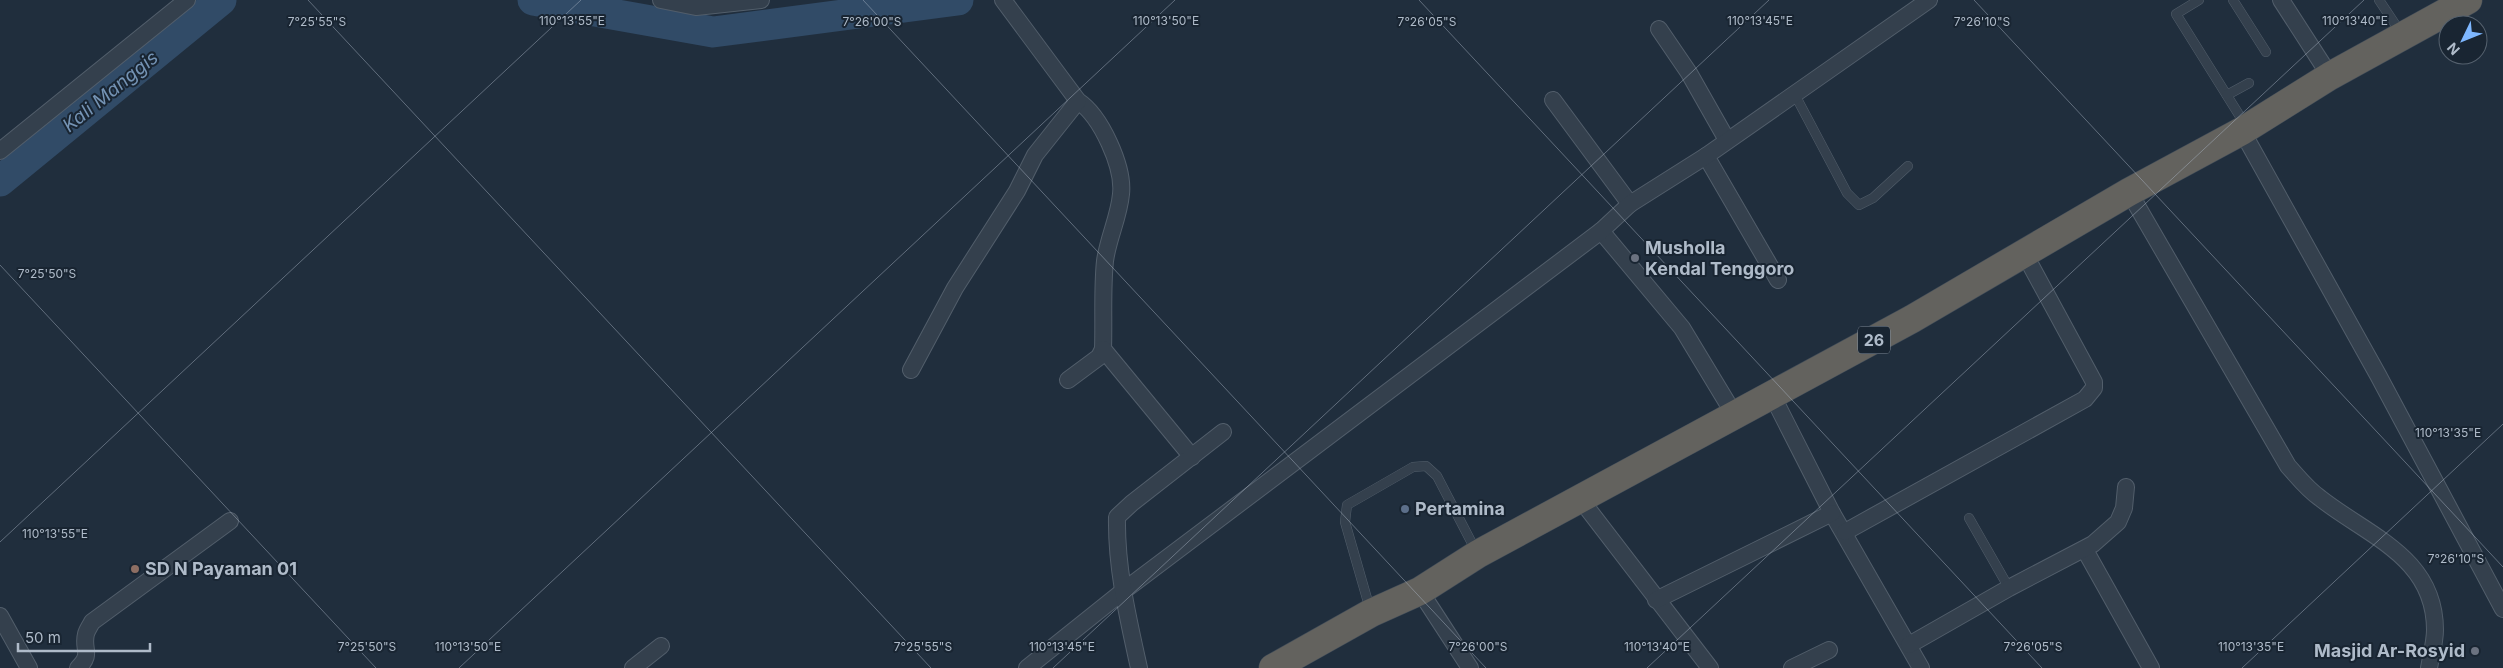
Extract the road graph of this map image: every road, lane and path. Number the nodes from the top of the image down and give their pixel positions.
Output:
1 (188, 0) edge
2 (661, 0) edge
3 (761, 0) edge
4 (1928, 0) edge
5 (2200, 0) edge
6 (2233, 0) edge
7 (2281, 0) edge
8 (2379, 0) edge
9 (2468, 0) edge
10 (1005, 3) edge
11 (1659, 29) dead end
12 (2404, 37) junction
13 (2266, 52) dead end
14 (2330, 76) junction
15 (2249, 83) dead end
16 (1794, 93) junction
17 (2227, 96) junction
18 (1553, 100) dead end
19 (1078, 101) junction
20 (2244, 130) junction
21 (1727, 140) junction
22 (0, 151) edge
23 (1706, 156) junction
24 (1908, 166) dead end
25 (2129, 192) junction
26 (1630, 204) junction
27 (1601, 231) junction
28 (2024, 253) junction
29 (1778, 280) dead end
30 (1104, 349) junction
31 (911, 370) dead end
32 (1068, 380) dead end
33 (1772, 395) junction
34 (1734, 414) junction
35 (1223, 432) dead end
36 (1192, 457) junction
37 (2126, 487) dead end
38 (1581, 500) junction
39 (1832, 513) junction
40 (1969, 518) dead end
41 (230, 521) dead end
42 (1845, 532) junction
43 (2085, 550) junction
44 (1478, 554) junction
45 (2009, 588) junction
46 (1420, 591) junction
47 (1122, 592) junction
48 (1656, 600) junction
49 (2503, 609) edge
50 (1371, 613) junction
51 (0, 616) edge
52 (1909, 645) junction
53 (661, 646) dead end
54 (1829, 650) dead end
55 (29, 668) edge
56 (78, 668) edge
57 (633, 668) edge
58 (1027, 668) edge
59 (1139, 668) edge
60 (1273, 668) edge
61 (1470, 668) edge
62 (1710, 668) edge
63 (1792, 668) edge
64 (1920, 668) edge
65 (2151, 668) edge
66 (2429, 668) edge

1 - 22 street
2 - 3 street
4 - 16 street
5 - 17 lane
6 - 13 lane
7 - 14 street
8 - 12 lane
9 - 12 highway, 26
10 - 19 street
11 - 21 street
12 - 14 highway, 26
14 - 20 highway, 26
15 - 17 lane
16 - 21 street
16 - 24 lane
17 - 20 lane
18 - 26 street
19 - 30 street
19 - 31 street
20 - 25 highway, 26
20 - 49 street
21 - 23 street
23 - 26 street
23 - 29 street
25 - 28 highway, 26
25 - 66 street
26 - 27 street
27 - 34 street
27 - 47 street
28 - 33 highway, 26
28 - 42 street
30 - 32 street
30 - 36 street
33 - 34 highway, 26
33 - 39 street
34 - 38 highway, 26
35 - 36 street
36 - 47 street
37 - 43 street
38 - 44 highway, 26
38 - 48 street
39 - 42 street
39 - 48 street
40 - 45 lane
41 - 56 street
42 - 52 street
43 - 45 street
43 - 65 street
44 - 46 highway, 26
44 - 50 lane
45 - 52 street
46 - 50 highway, 26
46 - 61 street
47 - 58 street
47 - 59 street
48 - 62 street
50 - 60 highway, 26
51 - 55 street
52 - 64 street
53 - 57 street
54 - 63 street

